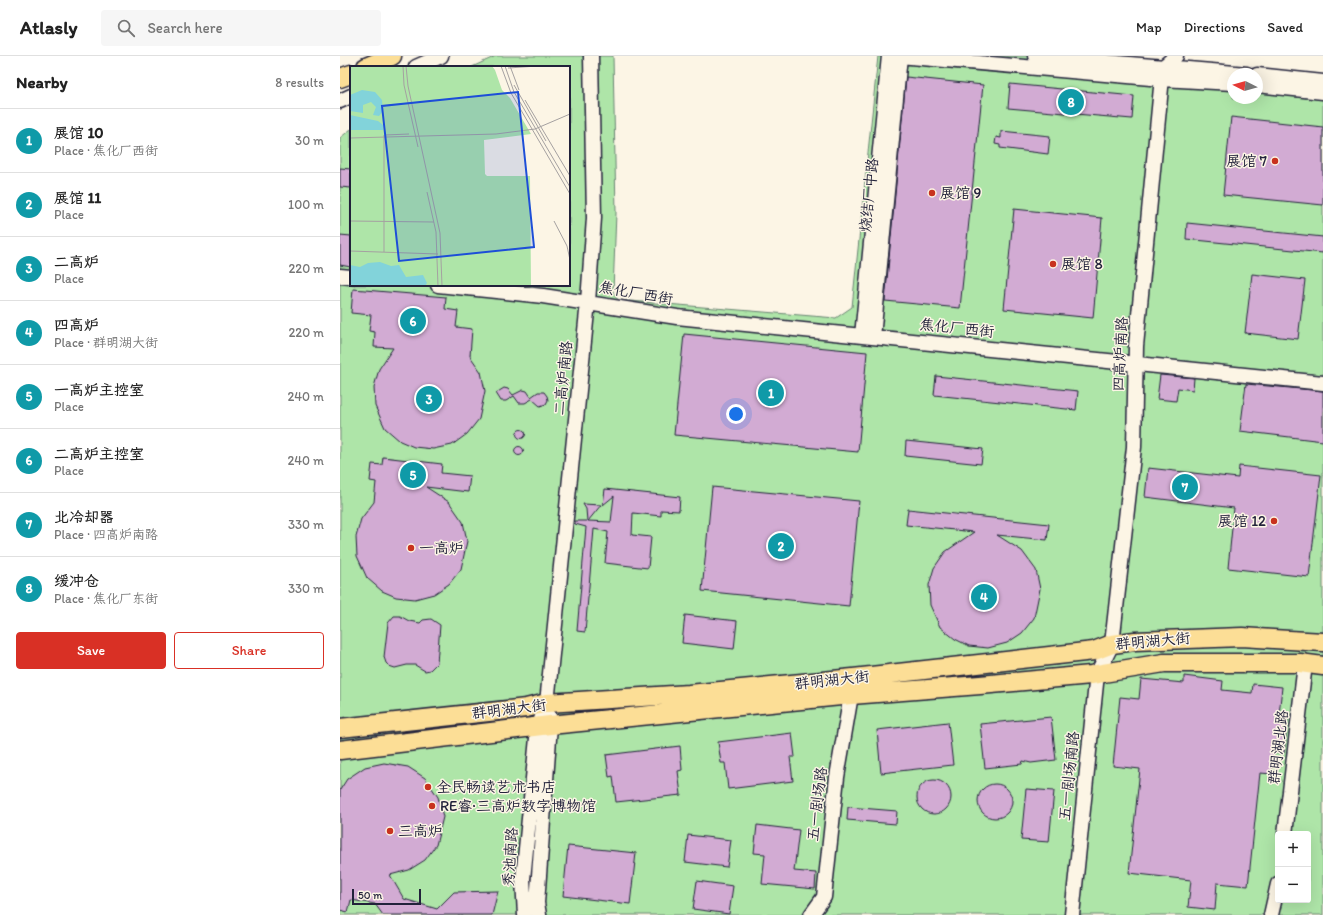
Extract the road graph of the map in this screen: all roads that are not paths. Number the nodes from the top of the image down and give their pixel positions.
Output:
1 (392, 56) edge
2 (441, 56) edge
3 (591, 56) edge
4 (889, 56) edge
5 (900, 56) edge
6 (1034, 56) edge
7 (1176, 56) edge
8 (368, 66) edge
9 (418, 66) edge
10 (1162, 73) junction
11 (350, 74) edge
12 (1227, 74) edge
13 (1263, 76) edge
14 (350, 77) edge
15 (340, 78) edge
16 (1227, 82) edge
17 (1323, 82) edge
18 (1263, 86) edge
19 (1323, 92) edge
20 (350, 96) edge
21 (340, 100) edge
22 (340, 276) edge
23 (350, 277) edge
24 (447, 286) edge
25 (588, 302) junction
26 (868, 336) junction
27 (1135, 365) junction
28 (1323, 382) edge
29 (1323, 642) edge
30 (1112, 644) junction
31 (1305, 664) junction
32 (1323, 666) edge
33 (1097, 674) junction
34 (851, 695) junction
35 (547, 703) junction
36 (544, 726) junction
37 (340, 728) edge
38 (340, 750) edge
39 (1285, 831) edge
40 (1275, 900) edge
41 (525, 915) edge
42 (538, 915) edge
43 (812, 915) edge
44 (1072, 915) edge
45 (1272, 915) edge

1 - 8 main road
2 - 9 street
3 - 25 street, 二高炉南路
4 - 26 street, 烧结厂中路
5 - 10 street
5 - 26 street, 烧结厂中路
6 - 10 street
7 - 10 street
10 - 12 street
10 - 16 street
10 - 27 street, 四高炉南路
11 - 15 main road
13 - 17 street
14 - 15 street
18 - 19 street
20 - 21 street
22 - 23 street
24 - 25 street, 焦化厂西街
25 - 26 street, 焦化厂西街
25 - 35 street, 二高炉南路
26 - 27 street, 焦化厂西街
27 - 28 street, 焦化厂西街
27 - 30 street, 四高炉南路
29 - 30 main road, 群明湖大街
30 - 33 street, 五一剧场南路
30 - 35 main road, 群明湖大街
31 - 32 main road, 群明湖大街
31 - 33 main road, 群明湖大街
31 - 39 street, 群明湖北路
33 - 34 main road, 群明湖大街
33 - 44 street, 五一剧场南路
34 - 36 main road, 群明湖大街
34 - 43 street, 五一剧场路
35 - 36 street, 秀池南路
35 - 37 main road, 群明湖大街
36 - 38 main road, 群明湖大街
36 - 41 street, 秀池南路
36 - 42 street, 秀池南路
40 - 45 street

